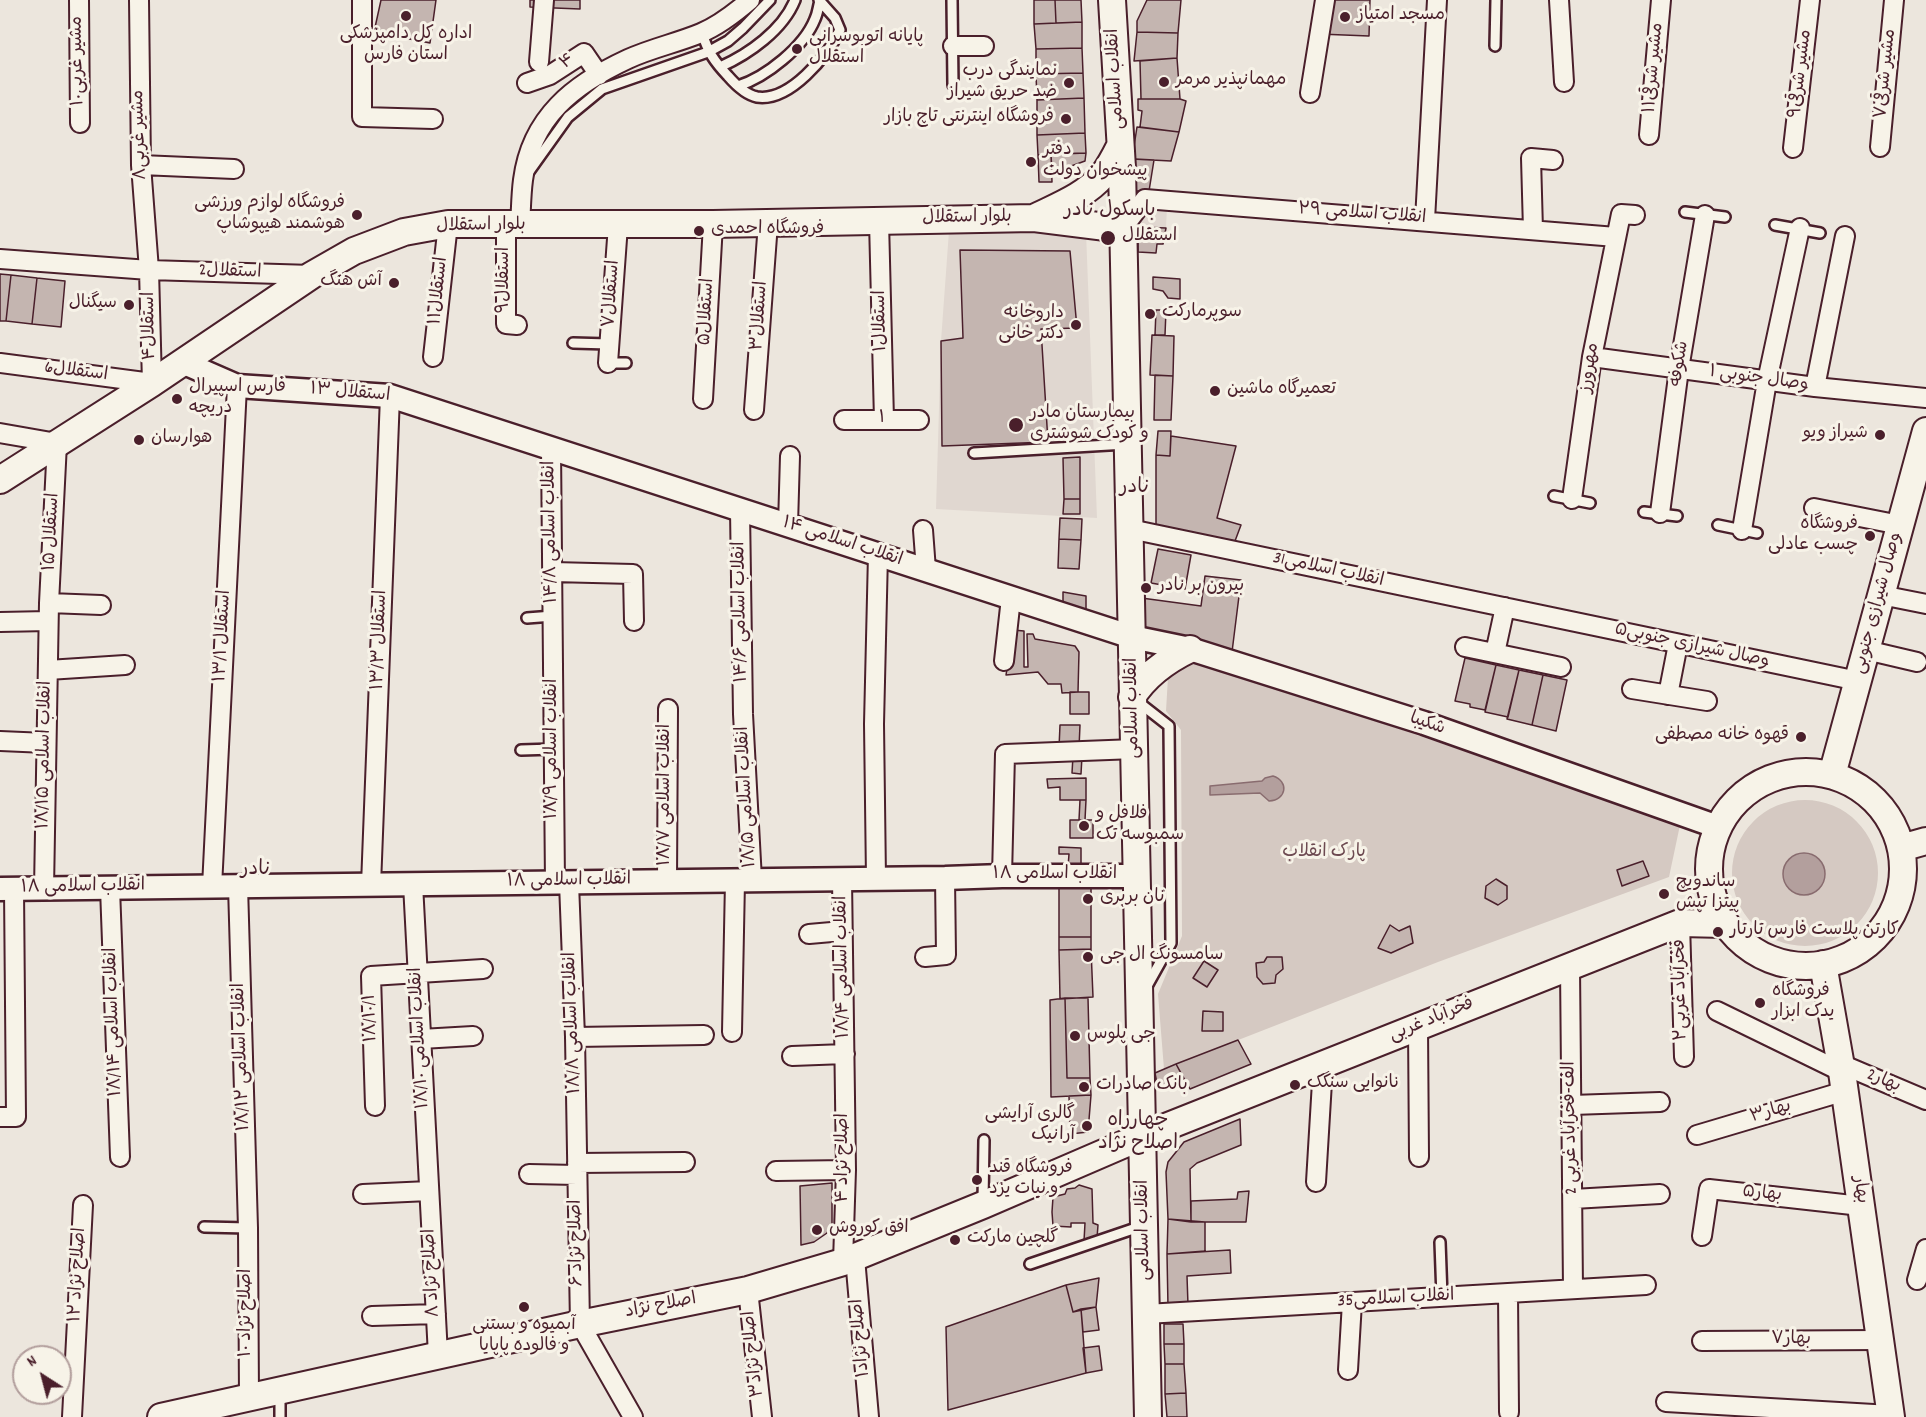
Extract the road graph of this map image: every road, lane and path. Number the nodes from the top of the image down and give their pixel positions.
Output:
1 (79, 0) edge
2 (139, 0) edge
3 (362, 0) edge
4 (544, 0) edge
5 (750, 0) edge
6 (770, 0) edge
7 (795, 0) edge
8 (820, 0) edge
9 (952, 0) edge
10 (1112, 0) edge
11 (1325, 0) edge
12 (1437, 0) edge
13 (1496, 0) edge
14 (1559, 0) edge
15 (1661, 0) edge
16 (1810, 0) edge
17 (1894, 0) edge
18 (702, 33) junction
19 (953, 46) junction
20 (984, 46) dead end
21 (1495, 46) dead end
22 (708, 52) junction
23 (539, 62) dead end
24 (720, 67) junction
25 (599, 75) junction
26 (1564, 82) dead end
27 (527, 83) dead end
28 (953, 85) dead end
29 (738, 86) junction
30 (1310, 93) dead end
31 (433, 119) dead end
32 (80, 123) dead end
33 (1649, 135) dead end
34 (1120, 146) junction
35 (1880, 147) dead end
36 (1793, 148) dead end
37 (1553, 160) dead end
38 (141, 165) junction
39 (234, 169) dead end
40 (523, 180) junction
41 (1685, 212) dead end
42 (1635, 215) dead end
43 (1705, 215) junction
44 (1725, 217) dead end
45 (1034, 218) junction
46 (1425, 220) junction
47 (879, 221) junction
48 (768, 223) junction
49 (448, 224) junction
50 (712, 224) junction
51 (513, 225) junction
52 (618, 225) junction
53 (1775, 225) dead end
54 (1800, 228) junction
55 (1122, 229) junction
56 (1533, 230) junction
57 (1820, 233) dead end
58 (1845, 236) dead end
59 (1616, 237) junction
60 (0, 259) edge
61 (149, 270) junction
62 (312, 276) junction
63 (518, 325) dead end
64 (573, 343) dead end
65 (609, 344) junction
66 (433, 357) dead end
67 (1592, 357) junction
68 (182, 362) junction
69 (0, 363) edge
70 (617, 363) dead end
71 (1679, 369) junction
72 (1767, 381) junction
73 (152, 383) junction
74 (237, 386) junction
75 (1815, 387) junction
76 (390, 396) junction
77 (1926, 398) edge
78 (703, 399) dead end
79 (754, 410) dead end
80 (844, 420) dead end
81 (884, 420) junction
82 (919, 420) dead end
83 (1926, 431) edge
84 (0, 433) edge
85 (57, 443) junction
86 (1128, 444) junction
87 (551, 448) junction
88 (974, 453) dead end
89 (790, 456) dead end
90 (1922, 460) edge
91 (0, 480) edge
92 (1563, 498) joint
93 (1590, 503) dead end
94 (1814, 508) dead end
95 (740, 510) junction
96 (1660, 513) dead end
97 (788, 525) junction
98 (1718, 525) dead end
99 (1900, 525) junction
100 (1130, 529) junction
101 (923, 530) dead end
102 (1750, 532) joint
103 (878, 554) junction
104 (926, 570) junction
105 (553, 572) junction
106 (1881, 595) junction
107 (1011, 598) junction
108 (1926, 604) edge
109 (100, 605) dead end
110 (1505, 607) junction
111 (48, 612) junction
112 (1526, 612) joint
113 (553, 616) junction
114 (527, 618) dead end
115 (634, 621) dead end
116 (0, 622) edge
117 (1132, 638) junction
118 (1678, 644) junction
119 (1465, 647) dead end
120 (1190, 649) junction
121 (1866, 650) junction
122 (1495, 653) junction
123 (1004, 661) dead end
124 (1917, 662) dead end
125 (125, 665) dead end
126 (1561, 667) dead end
127 (48, 670) junction
128 (1858, 681) junction
129 (1632, 689) dead end
130 (1668, 695) junction
131 (1132, 697) junction
132 (1707, 701) dead end
133 (668, 710) dead end
134 (743, 714) joint
135 (0, 741) edge
136 (46, 743) junction
137 (554, 749) junction
138 (1135, 749) junction
139 (521, 750) dead end
140 (1832, 775) junction
141 (1718, 827) junction
142 (1926, 841) edge
143 (1901, 848) junction
144 (1002, 876) junction
145 (1137, 876) junction
146 (945, 878) junction
147 (842, 879) junction
148 (876, 879) junction
149 (667, 881) junction
150 (744, 881) junction
151 (562, 883) junction
152 (413, 884) junction
153 (371, 885) junction
154 (238, 886) junction
155 (212, 887) junction
156 (110, 888) junction
157 (7, 889) edge
158 (44, 889) junction
159 (1680, 923) junction
160 (1725, 924) junction
161 (843, 931) junction
162 (808, 934) dead end
163 (925, 957) dead end
164 (1823, 964) junction
165 (1570, 967) junction
166 (483, 969) dead end
167 (418, 974) junction
168 (1140, 998) junction
169 (1717, 1011) dead end
170 (1419, 1027) junction
171 (732, 1032) dead end
172 (705, 1035) dead end
173 (473, 1036) dead end
174 (575, 1036) junction
175 (421, 1039) junction
176 (845, 1054) junction
177 (792, 1056) dead end
178 (1684, 1057) dead end
179 (1323, 1065) junction
180 (1842, 1076) junction
181 (1926, 1100) edge
182 (1660, 1102) dead end
183 (1572, 1105) junction
184 (375, 1106) dead end
185 (0, 1117) edge
186 (1697, 1135) dead end
187 (1143, 1136) junction
188 (984, 1140) dead end
189 (120, 1157) dead end
190 (1419, 1157) dead end
191 (685, 1162) dead end
192 (577, 1169) junction
193 (846, 1170) junction
194 (776, 1171) dead end
195 (529, 1174) dead end
196 (1316, 1182) dead end
197 (429, 1191) junction
198 (363, 1194) dead end
199 (1660, 1194) dead end
200 (1573, 1199) junction
201 (83, 1205) dead end
202 (983, 1205) junction
203 (1861, 1206) junction
204 (1145, 1225) junction
205 (204, 1227) dead end
206 (248, 1228) junction
207 (1702, 1236) dead end
208 (1440, 1242) dead end
209 (1926, 1249) edge
210 (849, 1260) junction
211 (1030, 1264) dead end
212 (1917, 1280) dead end
213 (1646, 1285) dead end
214 (1573, 1289) junction
215 (748, 1290) junction
216 (1508, 1293) junction
217 (1442, 1297) junction
218 (1352, 1302) junction
219 (436, 1314) junction
220 (1146, 1314) junction
221 (372, 1316) dead end
222 (580, 1324) junction
223 (1880, 1340) junction
224 (1702, 1341) dead end
225 (438, 1355) junction
226 (1348, 1370) dead end
227 (280, 1390) junction
228 (249, 1397) junction
229 (1666, 1402) dead end
230 (1509, 1412) dead end
231 (1891, 1416) edge
232 (72, 1417) edge
233 (161, 1417) edge
234 (280, 1417) edge
235 (633, 1417) edge
236 (762, 1417) edge
237 (869, 1417) edge
238 (1148, 1417) edge

1 - 32 street, ۱۰مشیر غربی
2 - 38 street, مشیر غربی۸
3 - 31 street
4 - 23 street
5 - 18 street
6 - 22 lane
7 - 24 lane
8 - 29 lane
8 - 29 lane
9 - 19 lane
10 - 34 main road, انقلاب اسلامی
11 - 30 street
12 - 46 street
13 - 21 lane
14 - 26 street
15 - 33 street, مشیر شرقی۱۱
16 - 36 street, مشیر شرقی۹
17 - 35 street, مشیر شرقی۷
18 - 22 lane
18 - 25 street
19 - 20 street
19 - 28 lane
22 - 24 lane
22 - 40 lane
24 - 29 lane
25 - 27 street, ۴
25 - 40 street
34 - 45 main road
34 - 55 main road, انقلاب اسلامی
37 - 56 street
38 - 39 street
38 - 61 street, مشیر غربی۸
40 - 51 street
41 - 43 lane
42 - 59 street, مهرورز
43 - 44 lane
43 - 71 street, شکوفه
45 - 47 main road, بلوار استقلال
45 - 55 main road, بلوار استقلال
46 - 55 street, انقلاب اسلامی ۲۹
46 - 56 street, انقلاب اسلامی ۲۹
47 - 48 main road, بلوار استقلال
47 - 81 street, استقلال۱
48 - 50 main road, بلوار استقلال
48 - 79 street, استقلال۳
49 - 51 main road, بلوار استقلال
49 - 62 main road, بلوار استقلال
49 - 66 street, استقلال۱۱
50 - 52 main road, بلوار استقلال
50 - 78 street, استقلال۵
51 - 52 main road, بلوار استقلال
51 - 63 street, استقلال۹
52 - 65 street, استقلال۷
53 - 54 lane
54 - 57 lane
54 - 72 street
55 - 86 main road, انقلاب اسلامی
56 - 59 street, انقلاب اسلامی ۲۹
58 - 75 street
59 - 67 street, مهرورز
60 - 61 street, 2استقلال
61 - 62 street, 2استقلال
61 - 73 street, استقلال۴
62 - 68 main road, بلوار استقلال
64 - 65 lane
65 - 70 street, استقلال۷
67 - 71 street, وصال جنوبی ۱
67 - 92 street, مهرورز
68 - 73 main road, بلوار استقلال
68 - 74 street, ۱۳ استقلال
69 - 73 street, استقلال6
71 - 72 street, وصال جنوبی ۱
71 - 96 street, شکوفه
72 - 75 street, وصال جنوبی ۱
72 - 102 street
73 - 85 main road, بلوار استقلال
74 - 76 street, ۱۳ استقلال
74 - 155 street, ۱۳/۱ استقلال
75 - 77 street, وصال جنوبی ۱
76 - 87 street, ۱۳ استقلال
76 - 153 street, ۱۳/۳ استقلال
80 - 81 street, ۱
81 - 82 street, ۱
83 - 90 main road, وصال شیرازی جنوبی
84 - 85 street
85 - 91 main road, بلوار استقلال
85 - 111 street, ۱۵ استقلال
86 - 88 lane
86 - 100 main road, انقلاب اسلامی
87 - 95 street, ۱۴ انقلاب اسلامی
87 - 105 street, ۱۴/۸ انقلاب اسلامی
89 - 97 street
90 - 99 main road, وصال شیرازی جنوبی
92 - 93 lane
94 - 99 street
95 - 97 street, ۱۴ انقلاب اسلامی
95 - 134 street, ۱۴/۶ انقلاب اسلامی
97 - 103 street, ۱۴ انقلاب اسلامی
98 - 102 lane
99 - 106 main road, وصال شیرازی جنوبی
100 - 110 street, 31انقلاب اسلامی
100 - 117 main road, انقلاب اسلامی
101 - 104 street
103 - 104 street, ۱۴ انقلاب اسلامی
103 - 148 street
104 - 107 street, ۱۴ انقلاب اسلامی
105 - 113 street, ۱۴/۸ انقلاب اسلامی
105 - 115 street
106 - 108 street
106 - 121 main road, وصال شیرازی جنوبی
107 - 117 street, ۱۴ انقلاب اسلامی
107 - 123 street
109 - 111 street
110 - 112 street, 31انقلاب اسلامی
110 - 122 street
111 - 116 street
111 - 127 street, ۱۸/۱۵ انقلاب اسلامی
112 - 118 street, ۵وصال شیرازی جنوبی
113 - 114 lane
113 - 137 street, ۱۸/۹ انقلاب اسلامی
117 - 120 street, شکیبا
117 - 131 main road, انقلاب اسلامی
118 - 128 street, ۵وصال شیرازی جنوبی
118 - 130 street
119 - 122 street
120 - 131 main road
120 - 141 street, شکیبا
121 - 124 street
121 - 128 main road, وصال شیرازی جنوبی
122 - 126 street
125 - 127 street
127 - 136 street, ۱۸/۱۵ انقلاب اسلامی
128 - 140 main road, وصال شیرازی جنوبی
129 - 130 street
130 - 132 street
131 - 138 main road, انقلاب اسلامی
131 - 168 lane
133 - 149 street, ۱۸/۷ انقلاب اسلامی
134 - 150 street, ۱۸/۵ انقلاب اسلامی
135 - 136 street
136 - 158 street, ۱۸/۱۵ انقلاب اسلامی
137 - 139 lane
137 - 151 street, ۱۸/۹ انقلاب اسلامی
138 - 144 street
138 - 145 main road, انقلاب اسلامی
140 - 141 main road
140 - 143 main road
141 - 160 main road
142 - 143 main road
143 - 164 main road
144 - 145 street, ۱۸ انقلاب اسلامی
144 - 146 street, ۱۸ انقلاب اسلامی
145 - 168 main road, انقلاب اسلامی
146 - 148 street, ۱۸ انقلاب اسلامی
146 - 163 street
147 - 148 street, ۱۸ انقلاب اسلامی
147 - 150 street, ۱۸ انقلاب اسلامی
147 - 161 street, ۱۸/۴ انقلاب اسلامی
149 - 150 street, ۱۸ انقلاب اسلامی
149 - 151 street, ۱۸ انقلاب اسلامی
150 - 171 street, ۱۸/۵ انقلاب اسلامی
151 - 152 street, ۱۸ انقلاب اسلامی
151 - 174 street, ۱۸/۸ انقلاب اسلامی
152 - 153 street, ۱۸ انقلاب اسلامی
152 - 167 street, ۱۸/۱۰ انقلاب اسلامی
153 - 154 street, ۱۸ انقلاب اسلامی
154 - 155 street, ۱۸ انقلاب اسلامی
154 - 206 street, ۱۸/۱۲ انقلاب اسلامی
155 - 156 street, ۱۸ انقلاب اسلامی
156 - 158 street, ۱۸ انقلاب اسلامی
156 - 189 street, ۱۸/۱۴ انقلاب اسلامی
157 - 158 street, ۱۸ انقلاب اسلامی
157 - 185 street
159 - 160 main road, فخرآباد غربی
159 - 165 main road, فخرآباد غربی
159 - 178 street, ۲فخرآباد غربی
160 - 164 main road
161 - 162 street
161 - 176 street, ۱۸/۴ انقلاب اسلامی
164 - 180 main road, بهار
165 - 170 main road, فخرآباد غربی
165 - 183 street, 2 الف-فخرآباد غربی
166 - 167 street
167 - 175 street, ۱۸/۱۰ انقلاب اسلامی
167 - 184 street, ۱۸/۱۰/۱
168 - 187 main road, انقلاب اسلامی
169 - 180 street, 2بهار
170 - 179 main road, فخرآباد غربی
170 - 190 street
172 - 174 street
173 - 175 street
174 - 192 street, ۱۸/۸ انقلاب اسلامی
175 - 197 street, ۱۸/۱۰ انقلاب اسلامی
176 - 177 street
176 - 193 street, ۴ اصلاح نژاد
179 - 187 main road, فخرآباد غربی
179 - 196 street
180 - 181 street, 2بهار
180 - 186 street, بهار۳
180 - 203 main road, بهار
182 - 183 street
183 - 200 street, 2 الف-فخرآباد غربی
187 - 202 main road, اصلاح نژاد
187 - 204 main road, انقلاب اسلامی
188 - 202 lane
191 - 192 street
192 - 195 street
192 - 222 street, ۶ اصلاح نژاد
193 - 194 street
193 - 210 street, ۴ اصلاح نژاد
197 - 198 street
197 - 219 street, ۸ اصلاح نژاد
199 - 200 street
200 - 214 street, 2 الف-فخرآباد غربی
201 - 232 street, ۱۲ اصلاح نژاد
202 - 210 main road, اصلاح نژاد
203 - 207 street, بهار۵
203 - 223 main road, بهار
204 - 211 lane
204 - 220 main road, انقلاب اسلامی
205 - 206 lane
206 - 228 street, ۱۰ اصلاح نژاد
208 - 217 lane
209 - 212 street
210 - 215 main road, اصلاح نژاد
210 - 237 street, اصلاح نژاد۱
213 - 214 street, 35انقلاب اسلامی
214 - 216 street, 35انقلاب اسلامی
215 - 222 main road, اصلاح نژاد
215 - 236 street, اصلاح نژاد۳
216 - 217 street, 35انقلاب اسلامی
216 - 230 street
217 - 218 street, 35انقلاب اسلامی
218 - 220 street, 35انقلاب اسلامی
218 - 226 street
219 - 221 street
219 - 225 street, ۸ اصلاح نژاد
220 - 238 main road, انقلاب اسلامی
222 - 225 main road, اصلاح نژاد
222 - 235 street
223 - 224 street, بهار۷
223 - 231 main road, بهار
225 - 227 main road, اصلاح نژاد
227 - 228 main road, اصلاح نژاد
227 - 234 lane
228 - 233 main road, اصلاح نژاد
229 - 231 street

